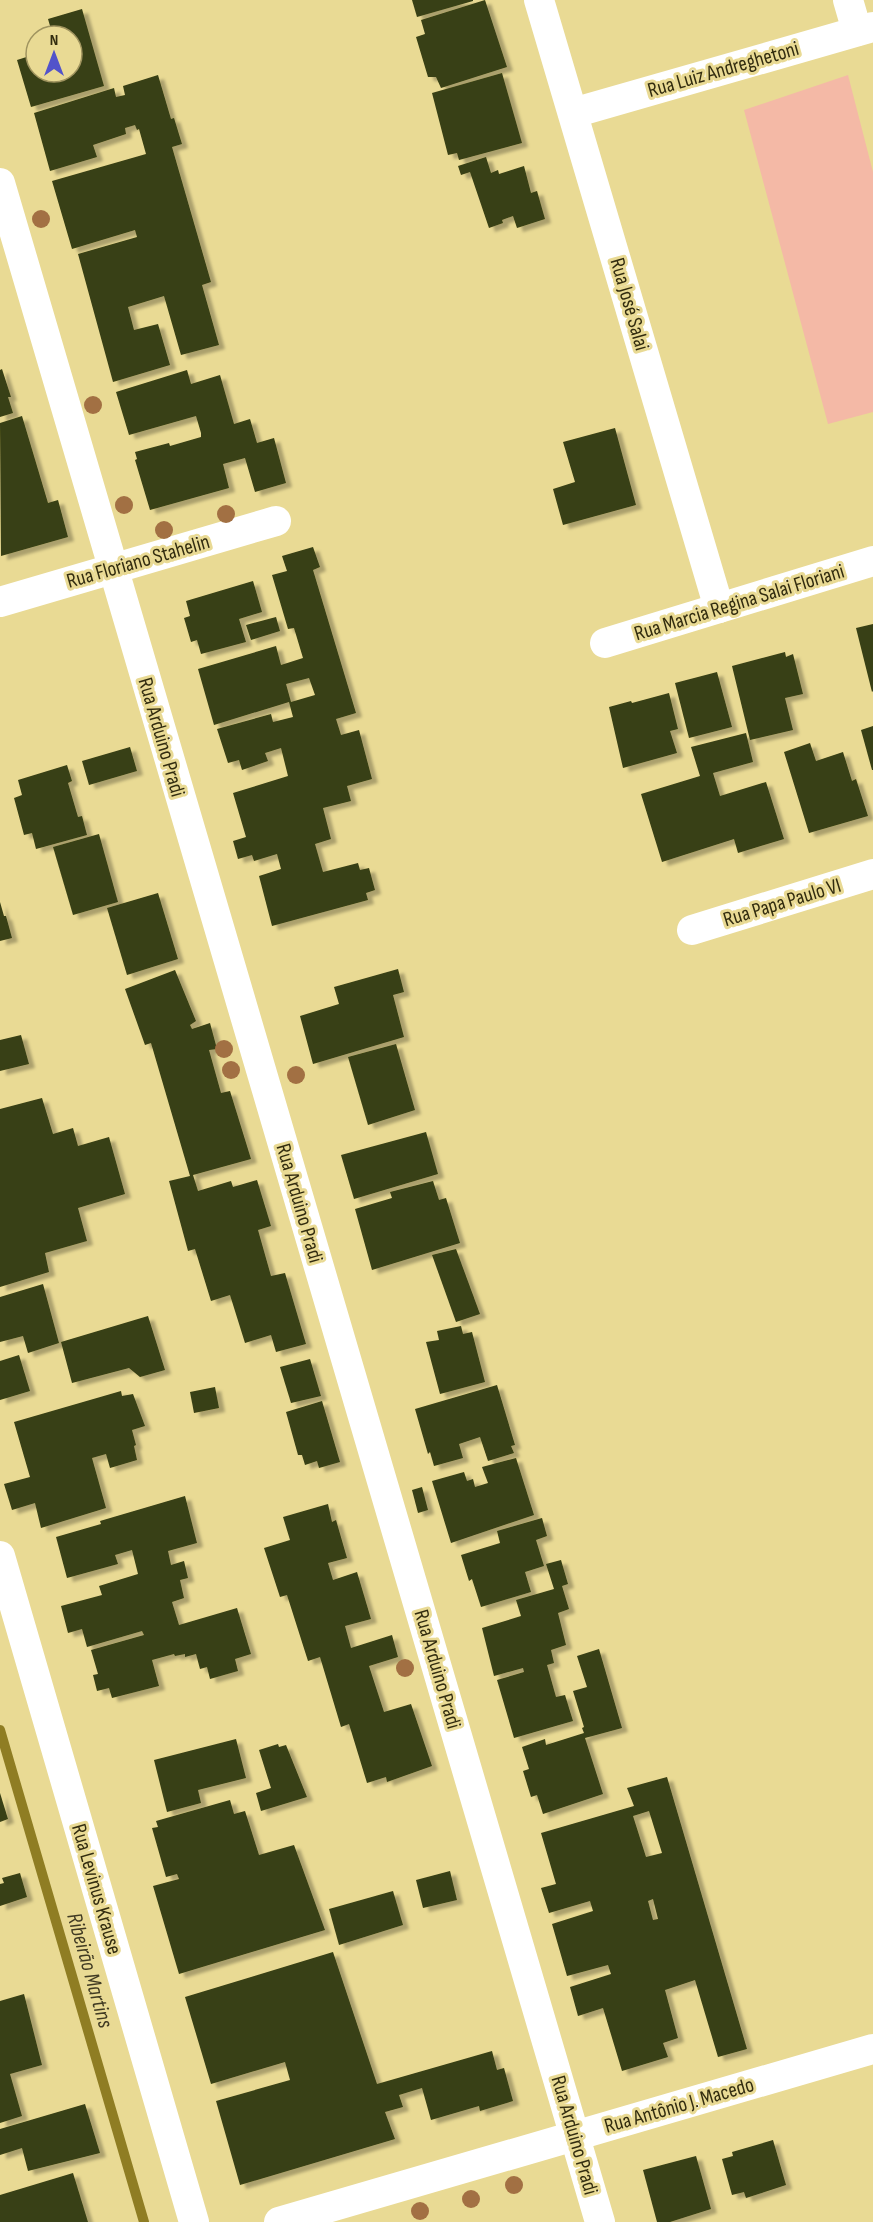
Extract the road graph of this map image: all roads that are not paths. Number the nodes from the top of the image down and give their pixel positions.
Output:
1 (539, 0) edge
2 (848, 0) edge
3 (865, 29) edge
4 (573, 113) junction
5 (0, 183) edge
6 (276, 521) dead end
7 (873, 561) edge
8 (112, 568) junction
9 (0, 602) edge
10 (719, 608) junction
11 (605, 643) dead end
12 (873, 874) edge
13 (692, 930) dead end
14 (0, 1556) edge
15 (873, 2049) edge
16 (575, 2135) junction
17 (194, 2222) edge
18 (279, 2222) edge
19 (600, 2222) edge

1 - 4 street, Rua José Salai
2 - 3 street
3 - 4 street, Rua Luiz Andreghetoni
4 - 10 street, Rua José Salai
5 - 8 street, Rua Arduino Pradi
6 - 8 street, Rua Floriano Stahelin
7 - 10 street, Rua Marcia Regina Salai Floriani
8 - 9 street, Rua Floriano Stahelin
8 - 16 street, Rua Arduino Pradi
10 - 11 street, Rua Marcia Regina Salai Floriani
12 - 13 street, Rua Papa Paulo VI
14 - 17 street, Rua Levinus Krause
15 - 16 street, Rua Antônio J. Macedo
16 - 18 street, Rua Antônio J. Macedo
16 - 19 street, Rua Arduino Pradi

